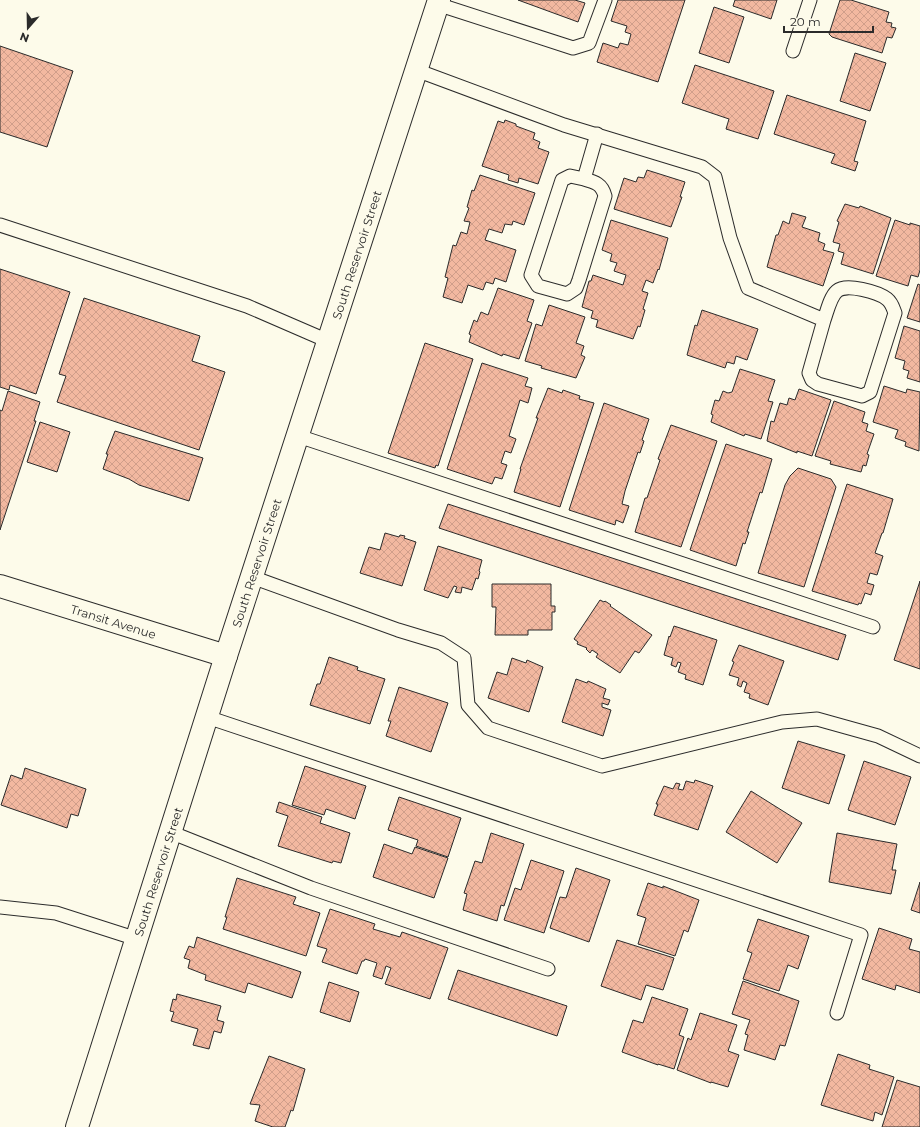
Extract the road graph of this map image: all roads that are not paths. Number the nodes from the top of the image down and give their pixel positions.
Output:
1 (605, 0) edge
2 (810, 0) edge
3 (438, 2) edge
4 (793, 51) dead end
5 (416, 70) junction
6 (597, 134) junction
7 (584, 179) junction
8 (0, 225) edge
9 (824, 320) junction
10 (328, 341) junction
11 (298, 436) junction
12 (252, 577) junction
13 (0, 586) edge
14 (873, 627) dead end
15 (226, 656) junction
16 (207, 717) junction
17 (920, 756) edge
18 (170, 832) junction
19 (0, 907) edge
20 (137, 939) junction
21 (548, 969) dead end
22 (838, 1013) dead end
23 (77, 1127) edge

1 - 3 lane
2 - 4 lane
3 - 5 main road, South Reservoir Street
5 - 6 lane
5 - 10 main road, South Reservoir Street
6 - 7 lane
6 - 9 lane
7 - 7 lane
8 - 10 lane
9 - 9 lane
10 - 11 main road, South Reservoir Street
11 - 12 main road, South Reservoir Street
11 - 14 lane
12 - 15 main road, South Reservoir Street
12 - 17 lane
13 - 15 main road, Transit Avenue
15 - 16 main road, South Reservoir Street
16 - 18 main road, South Reservoir Street
16 - 22 lane
18 - 20 main road, South Reservoir Street
18 - 21 lane
19 - 20 lane
20 - 23 main road, South Reservoir Street

